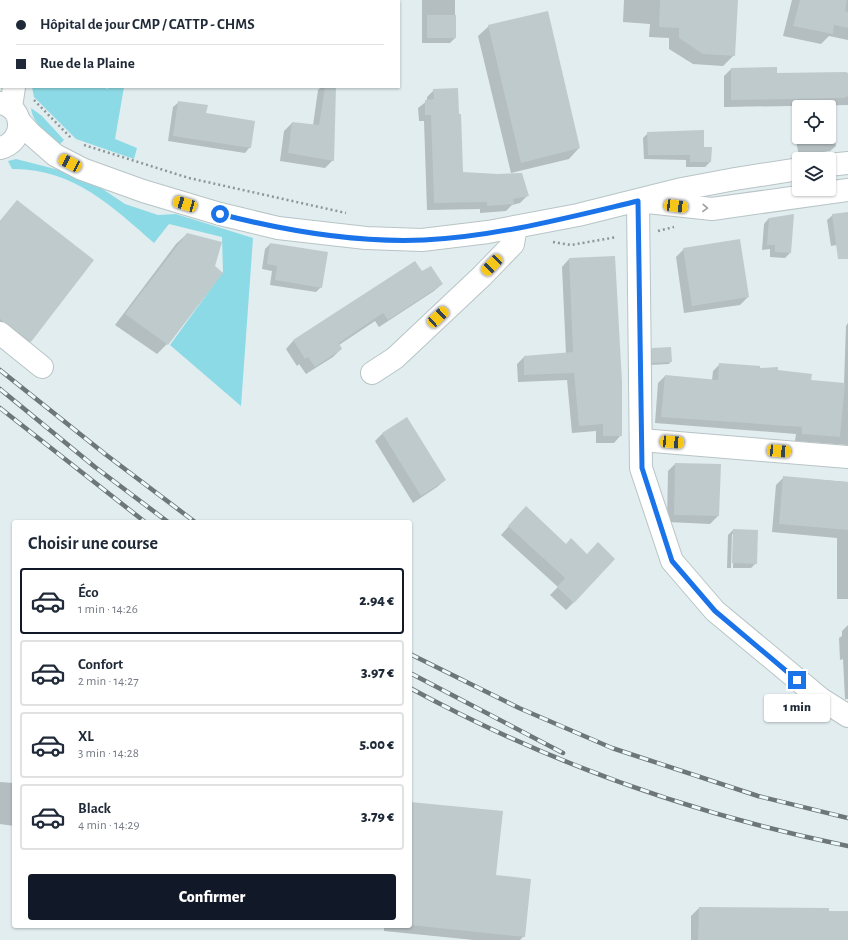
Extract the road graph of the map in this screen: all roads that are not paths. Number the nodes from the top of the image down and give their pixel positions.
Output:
1 (9, 99) edge
2 (3, 147) edge
3 (55, 155) junction
4 (848, 163) edge
5 (836, 164) edge
6 (792, 171) edge
7 (848, 190) edge
8 (638, 201) junction
9 (516, 227) junction
10 (0, 333) edge
11 (42, 367) dead end
12 (372, 373) dead end
13 (641, 440) junction
14 (848, 457) edge
15 (848, 716) edge

1 - 2 street
1 - 3 street
2 - 3 street
3 - 9 street
4 - 5 street
6 - 8 street
8 -> 7 street
8 - 9 street
8 - 13 street
9 - 12 street
10 - 11 street
13 - 14 street
13 - 15 street

